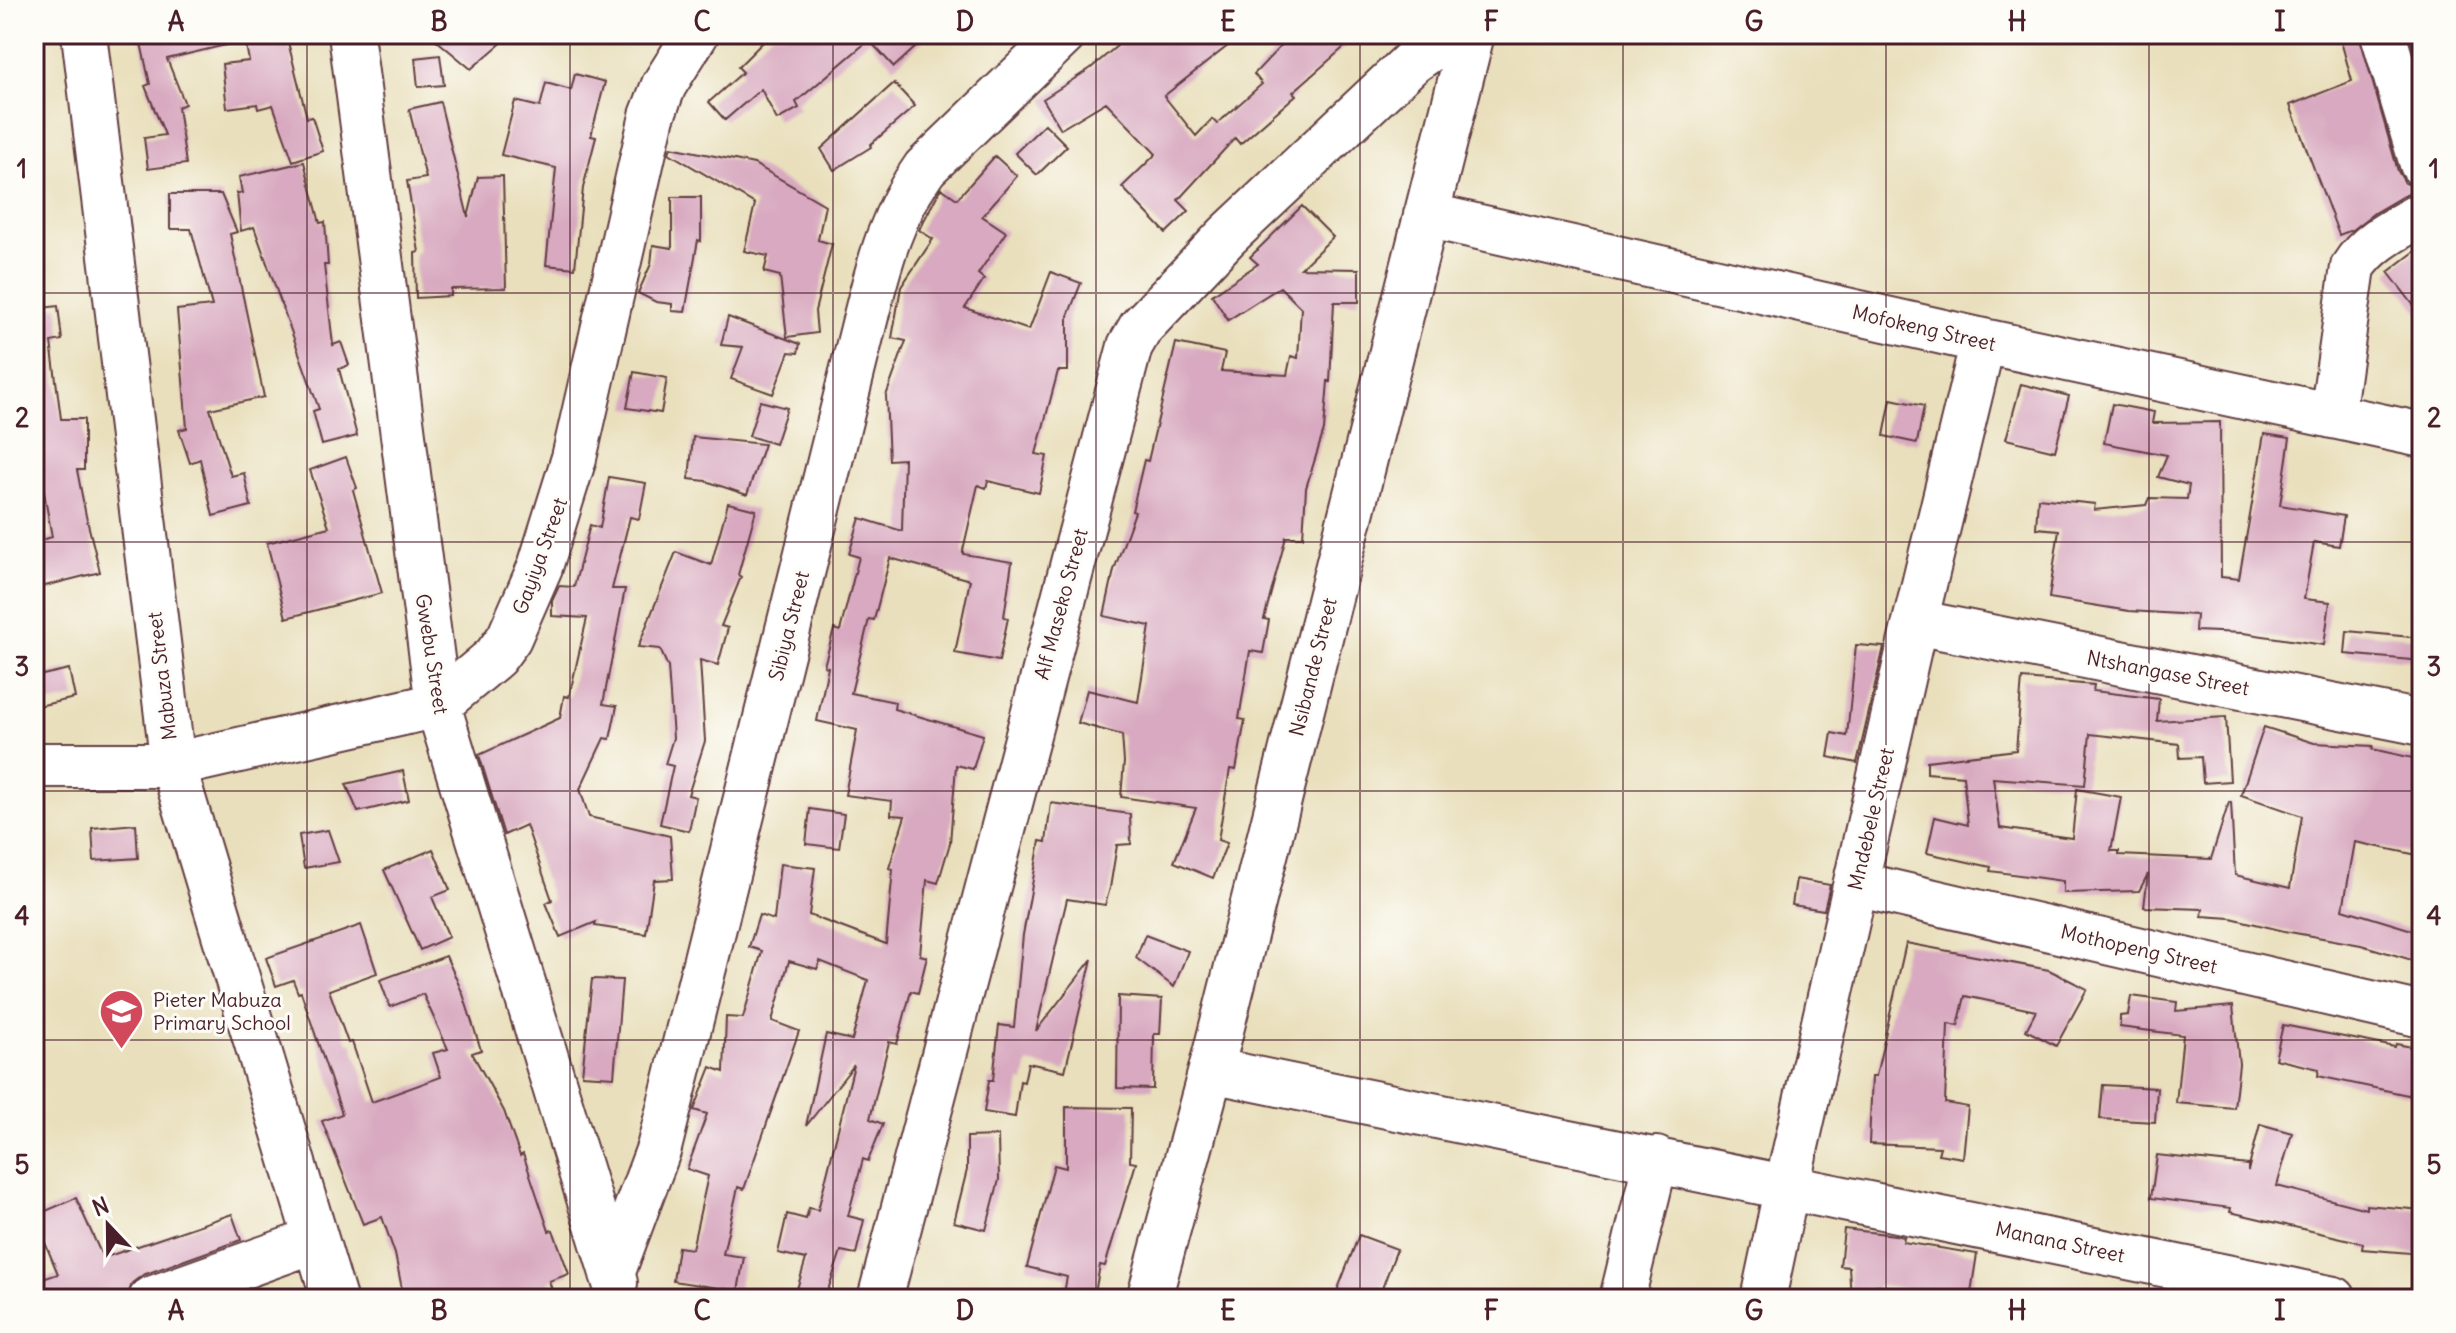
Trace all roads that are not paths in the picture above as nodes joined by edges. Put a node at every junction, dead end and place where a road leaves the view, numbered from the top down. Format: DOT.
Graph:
graph roads {
  1 [pos="84,34"];
  2 [pos="351,34"];
  3 [pos="696,34"];
  4 [pos="1064,34"];
  5 [pos="1452,34"];
  6 [pos="1472,34"];
  7 [pos="2383,34"];
  8 [pos="2422,164"];
  9 [pos="2422,214"];
  10 [pos="1426,215"];
  11 [pos="1983,341"];
  12 [pos="2332,416"];
  13 [pos="2422,435"];
  14 [pos="1915,622"];
  15 [pos="438,705"];
  16 [pos="2422,723"];
  17 [pos="34,765"];
  18 [pos="173,765"];
  19 [pos="1856,884"];
  20 [pos="2422,1015"];
  21 [pos="1211,1070"];
  22 [pos="1656,1159"];
  23 [pos="1787,1186"];
  24 [pos="316,1240"];
  25 [pos="616,1287"];
  26 [pos="151,1299"];
  27 [pos="334,1299"];
  28 [pos="880,1299"];
  29 [pos="1149,1299"];
  30 [pos="1622,1299"];
  31 [pos="1763,1299"];
  32 [pos="2334,1299"];
  1 -- 18 [label="street, Mabuza Street"];
  2 -- 15 [label="street, Gwebu Street"];
  3 -- 15 [label="street, Gayiya Street"];
  4 -- 25 [label="street, Sibiya Street"];
  5 -- 28 [label="street, Alf Maseko Street"];
  6 -- 10 [label="street, Nsibande Street"];
  7 -- 8 [label="street"];
  9 -- 12 [label="street"];
  10 -- 11 [label="street, Mofokeng Street"];
  10 -- 21 [label="street, Nsibande Street"];
  11 -- 12 [label="street, Mofokeng Street"];
  11 -- 14 [label="street, Mndebele Street"];
  12 -- 13 [label="street, Mofokeng Street"];
  14 -- 16 [label="street, Ntshangase Street"];
  14 -- 19 [label="street, Mndebele Street"];
  15 -- 18 [label="street, Gayiya Street"];
  15 -- 25 [label="street, Gwebu Street"];
  17 -- 18 [label="street, Gayiya Street"];
  18 -- 24 [label="street, Mabuza Street"];
  19 -- 20 [label="street, Mothopeng Street"];
  19 -- 23 [label="street, Mndebele Street"];
  21 -- 22 [label="street, Manana Street"];
  21 -- 29 [label="street, Nsibande Street"];
  22 -- 23 [label="street, Manana Street"];
  22 -- 30 [label="street"];
  23 -- 31 [label="street, Mndebele Street"];
  23 -- 32 [label="street, Manana Street"];
  24 -- 26 [label="street"];
  24 -- 27 [label="street, Mabuza Street"];
}
